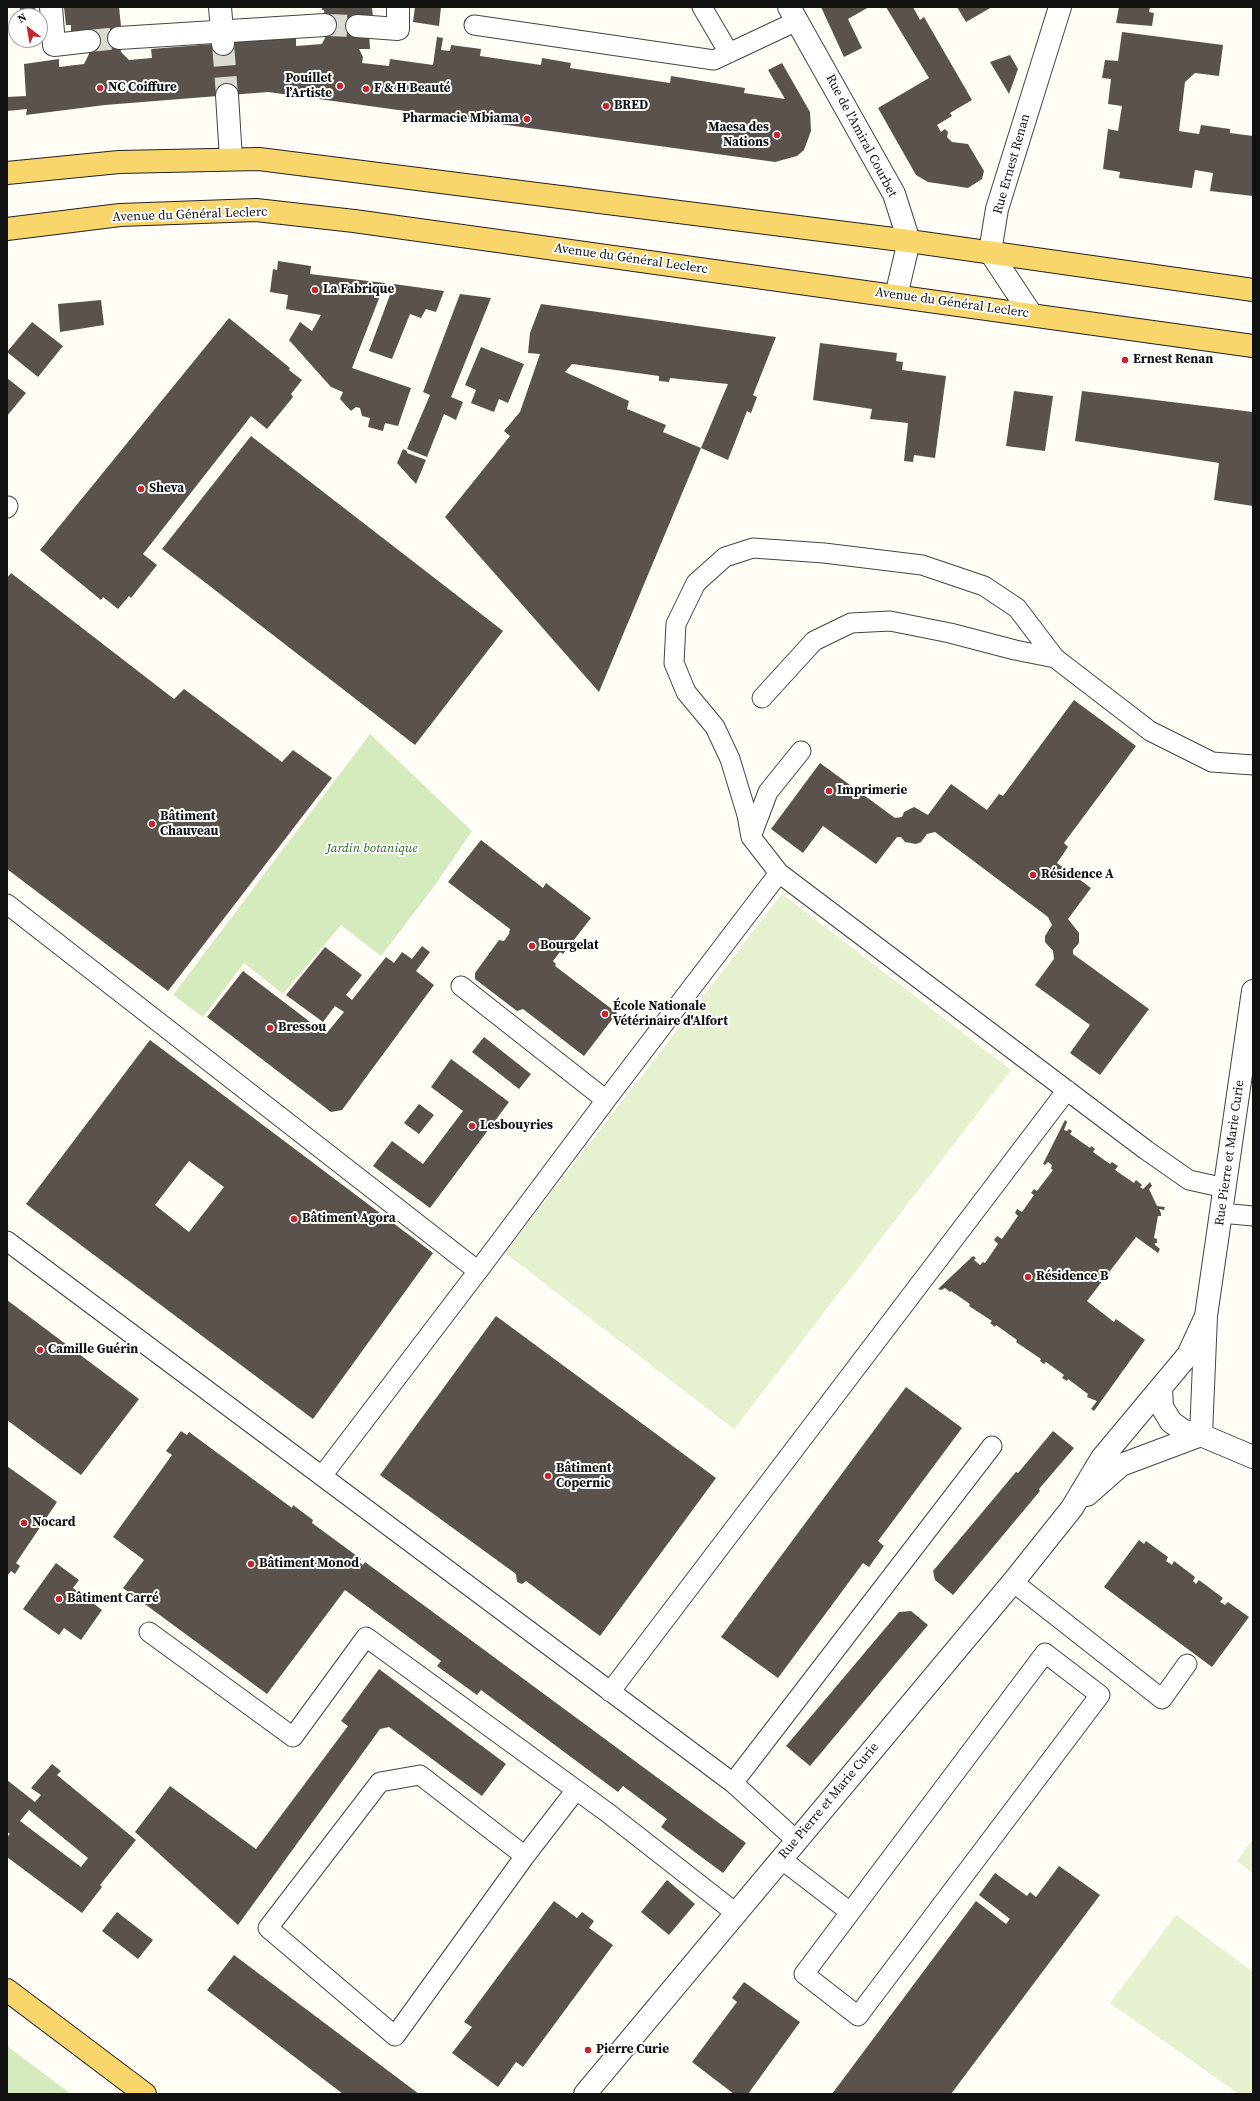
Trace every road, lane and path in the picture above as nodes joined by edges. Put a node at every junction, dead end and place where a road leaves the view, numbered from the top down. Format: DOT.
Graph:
graph roads {
  1 [pos="50,7"];
  2 [pos="220,7"];
  3 [pos="398,7"];
  4 [pos="702,7"];
  5 [pos="1060,7"];
  6 [pos="793,14"];
  7 [pos="325,25"];
  8 [pos="474,25"];
  9 [pos="356,26"];
  10 [pos="119,38"];
  11 [pos="222,38"];
  12 [pos="88,41"];
  13 [pos="730,53"];
  14 [pos="227,95"];
  15 [pos="231,159"];
  16 [pos="7,173"];
  17 [pos="7,229"];
  18 [pos="909,241"];
  19 [pos="990,252"];
  20 [pos="1253,290"];
  21 [pos="896,296"];
  22 [pos="1031,314"];
  23 [pos="1253,346"];
  24 [pos="1055,658"];
  25 [pos="762,698"];
  26 [pos="801,751"];
  27 [pos="1253,765"];
  28 [pos="751,837"];
  29 [pos="779,873"];
  30 [pos="7,904"];
  31 [pos="461,986"];
  32 [pos="1253,991"];
  33 [pos="1067,1090"];
  34 [pos="606,1100"];
  35 [pos="1225,1188"];
  36 [pos="1221,1213"];
  37 [pos="1253,1216"];
  38 [pos="7,1241"];
  39 [pos="478,1271"];
  40 [pos="1206,1316"];
  41 [pos="1161,1389"];
  42 [pos="1201,1435"];
  43 [pos="992,1446"];
  44 [pos="1253,1457"];
  45 [pos="322,1476"];
  46 [pos="1072,1508"];
  47 [pos="1013,1582"];
  48 [pos="149,1632"];
  49 [pos="1187,1664"];
  50 [pos="610,1692"];
  51 [pos="733,1783"];
  52 [pos="576,1790"];
  53 [pos="796,1840"];
  54 [pos="525,1856"];
  55 [pos="780,1859"];
  56 [pos="850,1912"];
  57 [pos="737,1914"];
  58 [pos="7,1990"];
  59 [pos="146,2094"];
  60 [pos="585,2094"];
  1 -- 12 [label="street"];
  2 -- 11 [label="street"];
  3 -- 9 [label="street"];
  4 -- 13 [label="lane"];
  5 -- 19 [label="street, Rue Ernest Renan"];
  6 -- 13 [label="lane"];
  6 -- 18 [label="street, Rue de l'Amiral Courbet"];
  7 -- 11 [label="street"];
  8 -- 13 [label="lane"];
  10 -- 11 [label="street"];
  14 -- 15 [label="street"];
  15 -- 16 [label="main road"];
  15 -- 18 [label="main road"];
  17 -- 21 [label="main road, Avenue du Général Leclerc"];
  18 -- 19 [label="main road"];
  18 -- 21 [label="street"];
  19 -- 20 [label="main road"];
  19 -- 22 [label="street"];
  21 -- 22 [label="main road, Avenue du Général Leclerc"];
  22 -- 23 [label="main road, Avenue du Général Leclerc"];
  24 -- 25 [label="lane"];
  24 -- 27 [label="lane"];
  24 -- 28 [label="lane"];
  26 -- 28 [label="lane"];
  28 -- 29 [label="lane"];
  29 -- 33 [label="lane"];
  29 -- 34 [label="lane"];
  30 -- 39 [label="lane"];
  31 -- 34 [label="lane"];
  32 -- 35 [label="street, Rue Pierre et Marie Curie"];
  33 -- 35 [label="lane"];
  33 -- 50 [label="lane"];
  34 -- 39 [label="lane"];
  35 -- 36 [label="street, Rue Pierre et Marie Curie"];
  36 -- 37 [label="lane"];
  36 -- 40 [label="street, Rue Pierre et Marie Curie"];
  38 -- 45 [label="lane"];
  39 -- 45 [label="lane"];
  40 -- 41 [label="street, Rue Pierre et Marie Curie"];
  40 -- 42 [label="street, Rue Pierre et Marie Curie"];
  41 -- 42 [label="street"];
  41 -- 46 [label="street, Rue Pierre et Marie Curie"];
  42 -- 44 [label="street"];
  42 -- 46 [label="street, Rue Pierre et Marie Curie"];
  43 -- 51 [label="lane"];
  45 -- 50 [label="lane"];
  46 -- 47 [label="street, Rue Pierre et Marie Curie"];
  47 -- 49 [label="lane"];
  47 -- 53 [label="street, Rue Pierre et Marie Curie"];
  48 -- 52 [label="lane"];
  50 -- 51 [label="lane"];
  51 -- 53 [label="lane"];
  52 -- 54 [label="lane"];
  52 -- 57 [label="lane"];
  53 -- 55 [label="street, Rue Pierre et Marie Curie"];
  54 -- 54 [label="lane"];
  55 -- 56 [label="lane"];
  55 -- 57 [label="street, Rue Pierre et Marie Curie"];
  56 -- 56 [label="lane"];
  57 -- 60 [label="street, Rue Pierre et Marie Curie"];
  58 -- 59 [label="main road"];
}
